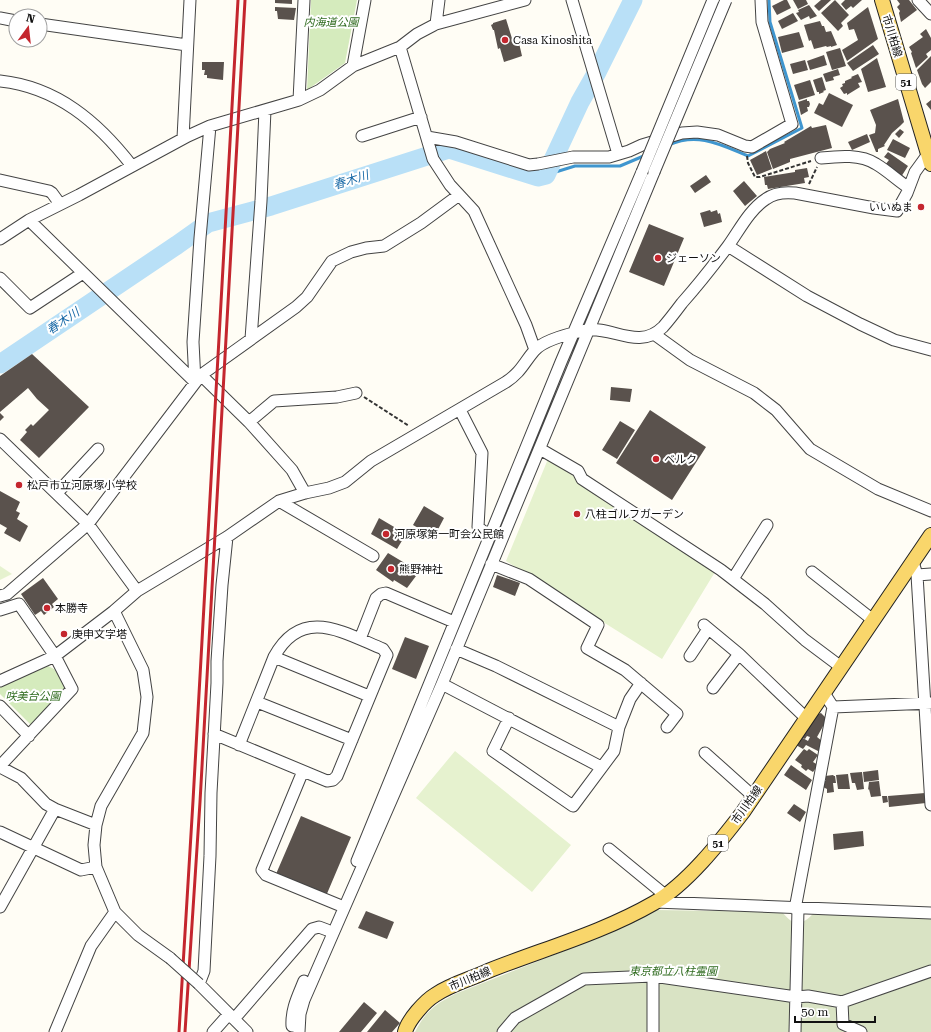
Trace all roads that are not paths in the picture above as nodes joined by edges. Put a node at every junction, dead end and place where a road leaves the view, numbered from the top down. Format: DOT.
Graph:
graph roads {
  1 [pos="190,0"];
  2 [pos="304,0"];
  3 [pos="365,0"];
  4 [pos="439,0"];
  5 [pos="572,0"];
  6 [pos="713,0"];
  7 [pos="726,0"];
  8 [pos="761,0"];
  9 [pos="882,0"];
  10 [pos="518,1"];
  11 [pos="923,1"];
  12 [pos="931,14"];
  13 [pos="436,24"];
  14 [pos="48,25"];
  15 [pos="187,45"];
  16 [pos="400,47"];
  17 [pos="353,66"];
  18 [pos="0,81"];
  19 [pos="299,100"];
  20 [pos="265,110"];
  21 [pos="421,117"];
  22 [pos="210,126"];
  23 [pos="362,136"];
  24 [pos="427,137"];
  25 [pos="183,138"];
  26 [pos="618,154"];
  27 [pos="930,156"];
  28 [pos="821,158"];
  29 [pos="132,166"];
  30 [pos="0,180"];
  31 [pos="909,188"];
  32 [pos="459,194"];
  33 [pos="60,204"];
  34 [pos="29,220"];
  35 [pos="0,240"];
  36 [pos="728,246"];
  37 [pos="83,273"];
  38 [pos="0,278"];
  39 [pos="589,330"];
  40 [pos="573,334"];
  41 [pos="654,334"];
  42 [pos="250,339"];
  43 [pos="535,350"];
  44 [pos="931,350"];
  45 [pos="198,378"];
  46 [pos="356,393"];
  47 [pos="460,410"];
  48 [pos="248,422"];
  49 [pos="0,439"];
  50 [pos="98,449"];
  51 [pos="540,449"];
  52 [pos="57,493"];
  53 [pos="305,494"];
  54 [pos="280,501"];
  55 [pos="931,511"];
  56 [pos="88,524"];
  57 [pos="767,525"];
  58 [pos="491,533"];
  59 [pos="931,535"];
  60 [pos="227,537"];
  61 [pos="373,556"];
  62 [pos="491,564"];
  63 [pos="915,568"];
  64 [pos="812,572"];
  65 [pos="931,574"];
  66 [pos="734,579"];
  67 [pos="137,591"];
  68 [pos="0,596"];
  69 [pos="0,610"];
  70 [pos="114,611"];
  71 [pos="873,620"];
  72 [pos="454,622"];
  73 [pos="360,639"];
  74 [pos="456,649"];
  75 [pos="739,654"];
  76 [pos="55,656"];
  77 [pos="690,656"];
  78 [pos="274,657"];
  79 [pos="841,666"];
  80 [pos="0,681"];
  81 [pos="642,683"];
  82 [pos="442,684"];
  83 [pos="713,688"];
  84 [pos="824,693"];
  85 [pos="369,696"];
  86 [pos="257,702"];
  87 [pos="928,703"];
  88 [pos="0,706"];
  89 [pos="832,707"];
  90 [pos="510,718"];
  91 [pos="806,718"];
  92 [pos="619,727"];
  93 [pos="667,728"];
  94 [pos="214,734"];
  95 [pos="29,736"];
  96 [pos="352,740"];
  97 [pos="239,745"];
  98 [pos="705,753"];
  99 [pos="0,766"];
  100 [pos="601,767"];
  101 [pos="303,771"];
  102 [pos="753,796"];
  103 [pos="931,805"];
  104 [pos="55,809"];
  105 [pos="96,826"];
  106 [pos="0,832"];
  107 [pos="33,848"];
  108 [pos="609,849"];
  109 [pos="96,867"];
  110 [pos="660,898"];
  111 [pos="339,904"];
  112 [pos="0,907"];
  113 [pos="796,909"];
  114 [pos="115,912"];
  115 [pos="931,913"];
  116 [pos="327,930"];
  117 [pos="931,971"];
  118 [pos="653,976"];
  119 [pos="199,984"];
  120 [pos="796,997"];
  121 [pos="842,1002"];
  122 [pos="231,1016"];
  123 [pos="795,1030"];
  124 [pos="55,1032"];
  125 [pos="213,1032"];
  126 [pos="247,1032"];
  127 [pos="294,1032"];
  128 [pos="298,1032"];
  129 [pos="405,1032"];
  130 [pos="504,1032"];
  131 [pos="653,1032"];
  132 [pos="784,1032"];
  133 [pos="861,1032"];
  1 -- 15 [label="street"];
  2 -- 19 [label="street"];
  3 -- 17 [label="street"];
  4 -- 13 [label="street"];
  5 -- 26 [label="street"];
  6 -- 40 [label="street, bridge"];
  7 -- 39 [label="street, bridge"];
  8 -- 26 [label="street"];
  9 -- 27 [label="main road, 市川柏線 / 51"];
  10 -- 13 [label="street"];
  11 -- 12 [label="street"];
  13 -- 16 [label="street"];
  14 -- 15 [label="street"];
  15 -- 25 [label="street"];
  16 -- 17 [label="street"];
  16 -- 21 [label="street"];
  17 -- 19 [label="street"];
  18 -- 29 [label="street"];
  19 -- 20 [label="street"];
  20 -- 22 [label="street"];
  20 -- 42 [label="street"];
  21 -- 23 [label="street"];
  21 -- 24 [label="street"];
  22 -- 25 [label="street"];
  22 -- 45 [label="street"];
  24 -- 26 [label="street"];
  24 -- 32 [label="street"];
  25 -- 29 [label="street"];
  27 -- 31 [label="street"];
  28 -- 31 [label="street"];
  29 -- 33 [label="street"];
  30 -- 33 [label="street"];
  31 -- 36 [label="street"];
  32 -- 42 [label="street"];
  32 -- 43 [label="street"];
  33 -- 34 [label="street"];
  34 -- 35 [label="street"];
  34 -- 37 [label="street"];
  36 -- 41 [label="street"];
  36 -- 44 [label="street"];
  37 -- 38 [label="street"];
  37 -- 45 [label="street"];
  39 -- 40 [label="street"];
  39 -- 41 [label="street"];
  39 -- 51 [label="street"];
  40 -- 43 [label="street"];
  40 -- 58 [label="street"];
  41 -- 55 [label="street"];
  42 -- 45 [label="street"];
  43 -- 47 [label="street"];
  45 -- 48 [label="street"];
  45 -- 56 [label="street"];
  46 -- 48 [label="street"];
  47 -- 53 [label="street"];
  47 -- 58 [label="street"];
  48 -- 53 [label="street"];
  49 -- 52 [label="street"];
  50 -- 52 [label="street"];
  51 -- 62 [label="street"];
  51 -- 66 [label="street"];
  52 -- 56 [label="street"];
  53 -- 54 [label="street"];
  54 -- 60 [label="street"];
  54 -- 61 [label="street"];
  56 -- 67 [label="street"];
  56 -- 68 [label="street"];
  57 -- 66 [label="street"];
  58 -- 72 [label="street"];
  59 -- 63 [label="main road, 市川柏線 / 51"];
  60 -- 67 [label="street"];
  60 -- 94 [label="street"];
  62 -- 74 [label="street"];
  62 -- 81 [label="street"];
  63 -- 65 [label="street"];
  63 -- 71 [label="main road, 市川柏線 / 51"];
  63 -- 87 [label="street"];
  64 -- 71 [label="street"];
  66 -- 79 [label="street"];
  67 -- 70 [label="street"];
  69 -- 76 [label="street"];
  70 -- 76 [label="street"];
  70 -- 105 [label="street"];
  71 -- 79 [label="main road, 市川柏線 / 51"];
  72 -- 73 [label="street"];
  72 -- 111 [label="street"];
  73 -- 78 [label="street"];
  73 -- 85 [label="street"];
  74 -- 82 [label="street"];
  74 -- 92 [label="street"];
  75 -- 77 [label="street"];
  75 -- 83 [label="street"];
  75 -- 91 [label="street"];
  76 -- 80 [label="street"];
  76 -- 95 [label="street"];
  78 -- 85 [label="street"];
  78 -- 86 [label="street"];
  79 -- 84 [label="main road, 市川柏線 / 51"];
  81 -- 92 [label="street"];
  81 -- 93 [label="street"];
  82 -- 90 [label="street"];
  82 -- 128 [label="street"];
  84 -- 89 [label="street"];
  84 -- 91 [label="main road, 市川柏線 / 51"];
  85 -- 96 [label="street"];
  86 -- 96 [label="street"];
  86 -- 97 [label="street"];
  87 -- 89 [label="street"];
  87 -- 103 [label="street"];
  88 -- 95 [label="street"];
  89 -- 113 [label="street"];
  90 -- 100 [label="street"];
  90 -- 100 [label="street"];
  91 -- 102 [label="main road, 市川柏線 / 51"];
  92 -- 100 [label="street"];
  94 -- 97 [label="street"];
  94 -- 119 [label="street"];
  95 -- 99 [label="street"];
  96 -- 101 [label="street"];
  97 -- 101 [label="street"];
  98 -- 102 [label="street"];
  99 -- 104 [label="street"];
  101 -- 111 [label="street"];
  102 -- 110 [label="main road, 市川柏線 / 51"];
  104 -- 105 [label="street"];
  104 -- 107 [label="street"];
  105 -- 109 [label="street"];
  106 -- 107 [label="street"];
  107 -- 109 [label="street"];
  107 -- 112 [label="street"];
  108 -- 110 [label="street"];
  109 -- 114 [label="street"];
  110 -- 113 [label="street"];
  110 -- 129 [label="main road, 市川柏線 / 51"];
  111 -- 116 [label="street"];
  113 -- 115 [label="street"];
  113 -- 120 [label="street"];
  114 -- 119 [label="street, bridge"];
  114 -- 124 [label="street"];
  116 -- 122 [label="street"];
  116 -- 127 [label="street"];
  117 -- 121 [label="street"];
  118 -- 120 [label="street"];
  118 -- 130 [label="street"];
  118 -- 131 [label="street"];
  119 -- 122 [label="street"];
  120 -- 121 [label="street"];
  120 -- 123 [label="street"];
  121 -- 133 [label="street"];
  122 -- 125 [label="street"];
  122 -- 126 [label="street"];
  123 -- 132 [label="street"];
}
